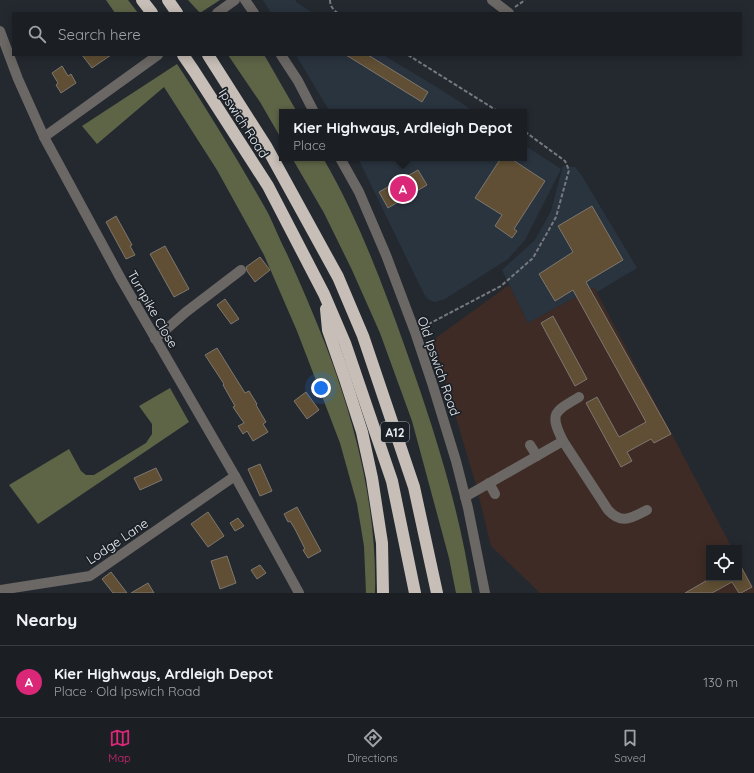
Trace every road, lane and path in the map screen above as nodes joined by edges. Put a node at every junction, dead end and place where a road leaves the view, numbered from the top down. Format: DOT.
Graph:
graph roads {
  1 [pos="142,0"];
  2 [pos="235,0"];
  3 [pos="246,0"];
  4 [pos="330,0"];
  5 [pos="492,0"];
  6 [pos="151,12"];
  7 [pos="218,12"];
  8 [pos="253,12"];
  9 [pos="337,12"];
  10 [pos="508,12"];
  11 [pos="0,31"];
  12 [pos="157,56"];
  13 [pos="183,56"];
  14 [pos="282,56"];
  15 [pos="410,56"];
  16 [pos="209,57"];
  17 [pos="312,109"];
  18 [pos="494,109"];
  19 [pos="527,133"];
  20 [pos="44,137"];
  21 [pos="342,161"];
  22 [pos="241,270"];
  23 [pos="324,294"];
  24 [pos="415,332"];
  25 [pos="155,339"];
  26 [pos="579,397"];
  27 [pos="563,441"];
  28 [pos="530,445"];
  29 [pos="537,456"];
  30 [pos="235,476"];
  31 [pos="489,483"];
  32 [pos="495,494"];
  33 [pos="465,497"];
  34 [pos="646,510"];
  35 [pos="0,590"];
  36 [pos="299,593"];
  37 [pos="383,593"];
  38 [pos="415,593"];
  39 [pos="437,593"];
  40 [pos="485,593"];
  1 -- 6 [label="highway"];
  2 -- 7 [label="street"];
  3 -- 8 [label="street"];
  4 -- 9 [label="path"];
  5 -- 10 [label="street"];
  11 -- 20 [label="street, Turnpike Close"];
  12 -- 20 [label="street"];
  13 -- 23 [label="highway, Ipswich Road / A12"];
  14 -- 17 [label="street"];
  15 -- 18 [label="path"];
  16 -- 39 [label="highway, Ipswich Road / A12"];
  19 -- 24 [label="path"];
  20 -- 25 [label="street, Turnpike Close"];
  21 -- 24 [label="street, Old Ipswich Road"];
  22 -- 25 [label="street"];
  23 -- 37 [label="highway, A12"];
  23 -- 38 [label="highway, A12"];
  24 -- 33 [label="street, Old Ipswich Road"];
  25 -- 30 [label="street, Turnpike Close"];
  26 -- 27 [label="street"];
  27 -- 29 [label="street"];
  27 -- 34 [label="street"];
  28 -- 29 [label="street"];
  29 -- 31 [label="street"];
  30 -- 35 [label="street, Lodge Lane"];
  30 -- 36 [label="street, Turnpike Close"];
  31 -- 32 [label="street"];
  31 -- 33 [label="street"];
  33 -- 40 [label="street, Old Ipswich Road"];
}
